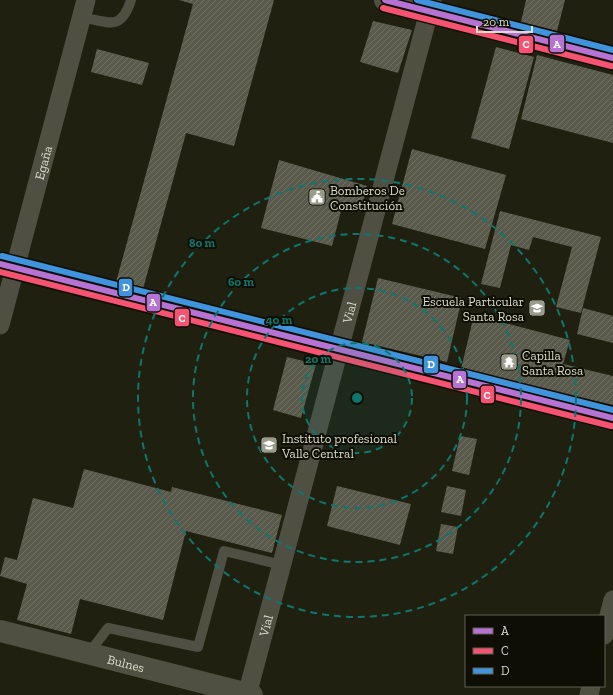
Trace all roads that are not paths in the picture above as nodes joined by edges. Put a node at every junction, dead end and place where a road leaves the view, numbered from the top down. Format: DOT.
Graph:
graph roads {
  1 [pos="132,0"];
  2 [pos="385,0"];
  3 [pos="430,5"];
  4 [pos="84,8"];
  5 [pos="613,58"];
  6 [pos="8,265"];
  7 [pos="0,325"];
  8 [pos="339,349"];
  9 [pos="613,418"];
  10 [pos="282,565"];
  11 [pos="613,600"];
  12 [pos="0,630"];
  13 [pos="605,631"];
  14 [pos="89,653"];
  15 [pos="249,695"];
  1 -- 4 [label="lane"];
  2 -- 3 [label="main road"];
  3 -- 5 [label="main road"];
  3 -- 8 [label="street, Vial"];
  4 -- 6 [label="street, Egaña"];
  6 -- 7 [label="street, Egaña"];
  6 -- 8 [label="main road"];
  8 -- 9 [label="main road"];
  8 -- 10 [label="street, Vial"];
  10 -- 14 [label="lane"];
  10 -- 15 [label="street, Vial"];
  11 -- 13 [label="street"];
  12 -- 14 [label="main road, Bulnes"];
  14 -- 15 [label="main road, Bulnes"];
}
